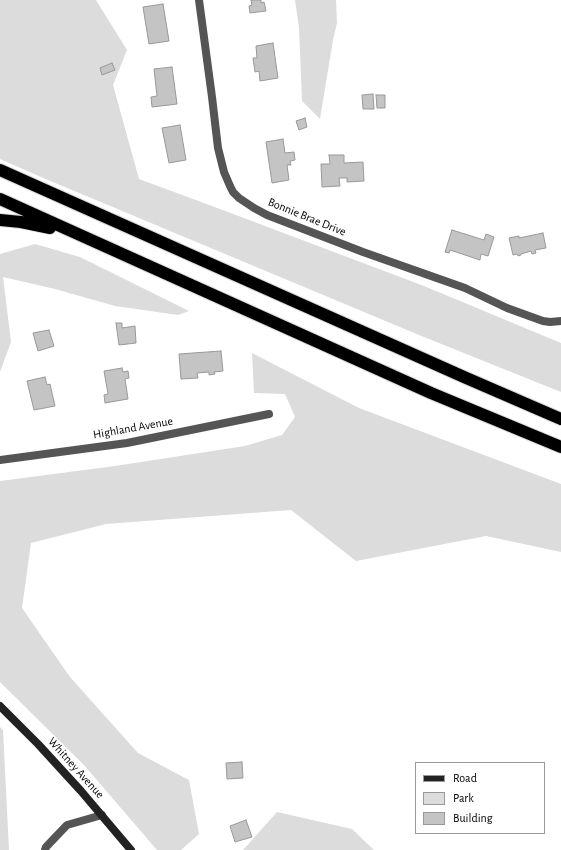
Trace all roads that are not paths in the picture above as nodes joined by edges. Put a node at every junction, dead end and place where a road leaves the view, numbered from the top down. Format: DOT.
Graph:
graph roads {
  1 [pos="199,0"];
  2 [pos="0,170"];
  3 [pos="0,199"];
  4 [pos="0,220"];
  5 [pos="73,233"];
  6 [pos="561,321"];
  7 [pos="269,414"];
  8 [pos="561,419"];
  9 [pos="561,447"];
  10 [pos="0,460"];
  11 [pos="0,706"];
  12 [pos="102,816"];
  13 [pos="45,850"];
  14 [pos="131,850"];
  1 -- 6 [label="street, Bonnie Brae Drive"];
  2 -- 8 [label="highway"];
  3 -- 5 [label="highway"];
  4 -- 5 [label="highway"];
  5 -- 9 [label="highway"];
  7 -- 10 [label="street, Highland Avenue"];
  11 -- 12 [label="main road, Whitney Avenue"];
  12 -- 13 [label="street"];
  12 -- 14 [label="main road, Whitney Avenue"];
}
